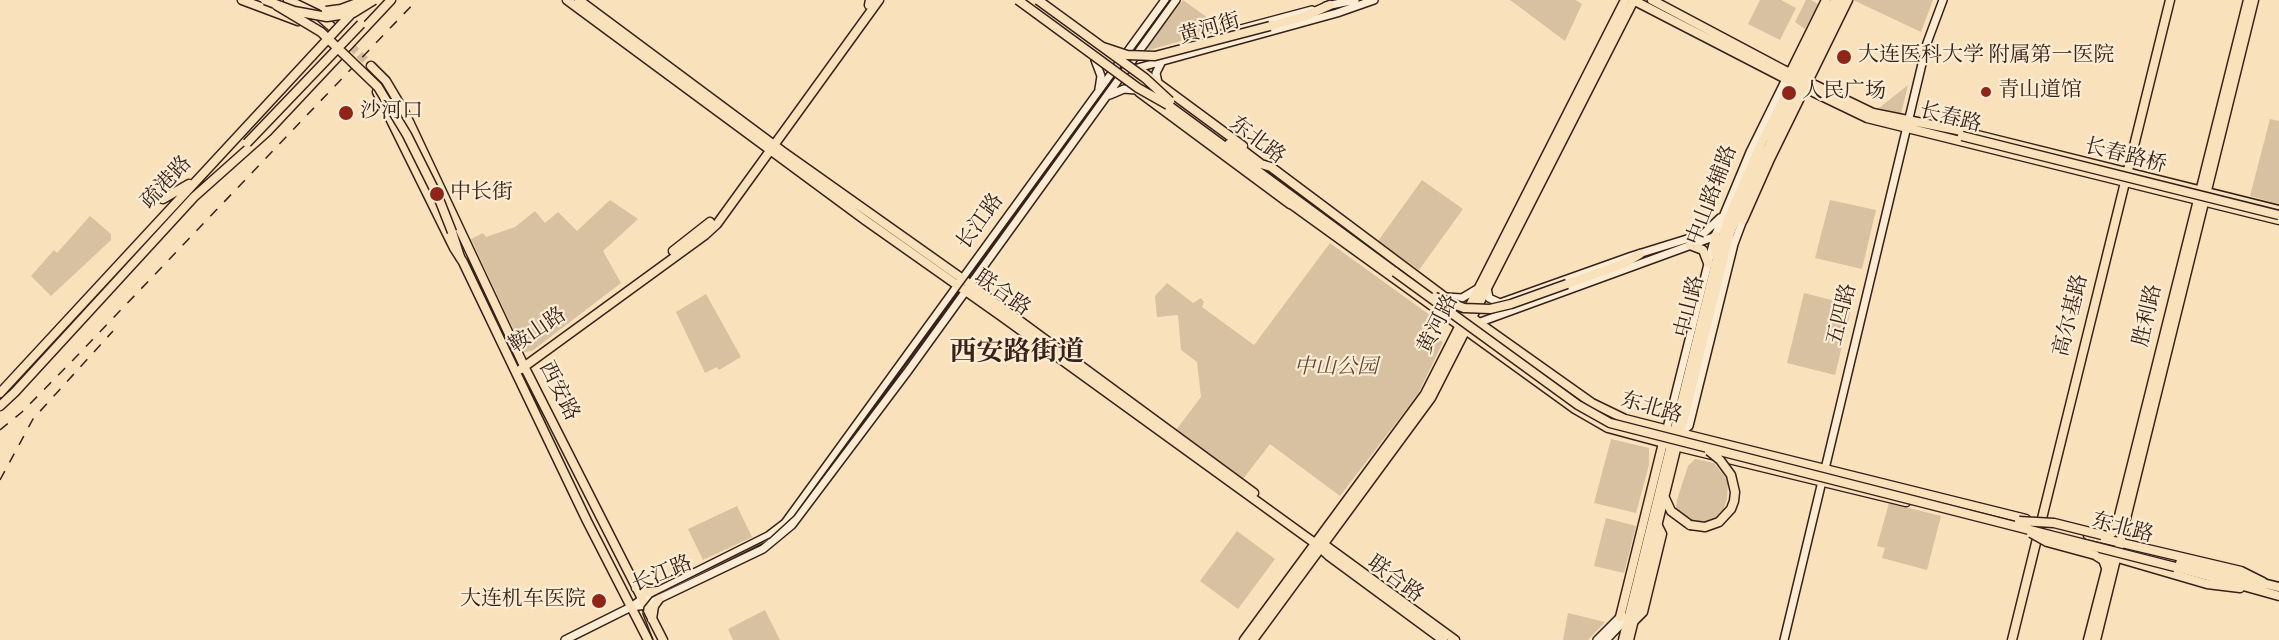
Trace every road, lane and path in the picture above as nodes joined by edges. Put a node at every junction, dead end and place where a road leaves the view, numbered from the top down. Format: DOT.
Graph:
graph roads {
  1 [pos="242,0"];
  2 [pos="265,0"];
  3 [pos="288,0"];
  4 [pos="365,0"];
  5 [pos="374,0"];
  6 [pos="383,0"];
  7 [pos="391,0"];
  8 [pos="567,0"];
  9 [pos="579,0"];
  10 [pos="879,0"];
  11 [pos="1012,0"];
  12 [pos="1018,0"];
  13 [pos="1025,0"];
  14 [pos="1032,0"];
  15 [pos="1038,0"];
  16 [pos="1044,0"];
  17 [pos="1165,0"];
  18 [pos="1176,0"];
  19 [pos="1354,0"];
  20 [pos="1374,0"];
  21 [pos="1626,0"];
  22 [pos="1634,0"];
  23 [pos="1652,0"];
  24 [pos="1826,0"];
  25 [pos="1835,0"];
  26 [pos="1842,0"];
  27 [pos="1848,0"];
  28 [pos="1942,0"];
  29 [pos="2170,0"];
  30 [pos="2247,0"];
  31 [pos="2254,0"];
  32 [pos="278,2"];
  33 [pos="871,2"];
  34 [pos="1330,5"];
  35 [pos="1030,13"];
  36 [pos="334,29"];
  37 [pos="1059,34"];
  38 [pos="1072,35"];
  39 [pos="324,38"];
  40 [pos="1103,47"];
  41 [pos="1160,51"];
  42 [pos="1095,60"];
  43 [pos="1163,62"];
  44 [pos="1125,65"];
  45 [pos="371,66"];
  46 [pos="363,74"];
  47 [pos="1158,83"];
  48 [pos="1796,83"];
  49 [pos="1137,90"];
  50 [pos="1098,92"];
  51 [pos="1147,98"];
  52 [pos="1104,100"];
  53 [pos="1169,103"];
  54 [pos="1908,124"];
  55 [pos="1940,131"];
  56 [pos="1229,144"];
  57 [pos="770,146"];
  58 [pos="1271,167"];
  59 [pos="2126,177"];
  60 [pos="197,179"];
  61 [pos="1284,191"];
  62 [pos="2202,196"];
  63 [pos="194,197"];
  64 [pos="163,199"];
  65 [pos="1291,204"];
  66 [pos="2279,210"];
  67 [pos="1723,214"];
  68 [pos="2279,215"];
  69 [pos="1743,220"];
  70 [pos="2279,220"];
  71 [pos="1723,233"];
  72 [pos="1690,245"];
  73 [pos="1640,254"];
  74 [pos="460,257"];
  75 [pos="1712,262"];
  76 [pos="1396,271"];
  77 [pos="1413,272"];
  78 [pos="959,282"];
  79 [pos="1427,282"];
  80 [pos="1403,286"];
  81 [pos="968,288"];
  82 [pos="1483,288"];
  83 [pos="1416,296"];
  84 [pos="1435,297"];
  85 [pos="1446,297"];
  86 [pos="1500,303"];
  87 [pos="1504,313"];
  88 [pos="1472,318"];
  89 [pos="1491,318"];
  90 [pos="1464,328"];
  91 [pos="1487,329"];
  92 [pos="1480,340"];
  93 [pos="524,366"];
  94 [pos="515,371"];
  95 [pos="0,393"];
  96 [pos="0,406"];
  97 [pos="1673,431"];
  98 [pos="1670,445"];
  99 [pos="1703,448"];
  100 [pos="1825,470"];
  101 [pos="1822,483"];
  102 [pos="1665,494"];
  103 [pos="2119,519"];
  104 [pos="2018,523"];
  105 [pos="2040,523"];
  106 [pos="1657,525"];
  107 [pos="2037,536"];
  108 [pos="2116,543"];
  109 [pos="1320,544"];
  110 [pos="2113,556"];
  111 [pos="2175,564"];
  112 [pos="2107,570"];
  113 [pos="2265,583"];
  114 [pos="2279,587"];
  115 [pos="636,588"];
  116 [pos="2251,589"];
  117 [pos="659,595"];
  118 [pos="2279,596"];
  119 [pos="644,602"];
  120 [pos="631,607"];
  121 [pos="1627,618"];
  122 [pos="652,620"];
  123 [pos="565,640"];
  124 [pos="648,640"];
  125 [pos="663,640"];
  126 [pos="1244,640"];
  127 [pos="1253,640"];
  128 [pos="1443,640"];
  129 [pos="1455,640"];
  130 [pos="1597,640"];
  131 [pos="1606,640"];
  132 [pos="1623,640"];
  133 [pos="1629,640"];
  134 [pos="1784,640"];
  135 [pos="2012,640"];
  136 [pos="2088,640"];
  137 [pos="2096,640"];
  1 -- 39 [label="main road"];
  2 -- 32 [label="main road, bridge"];
  3 -- 36 [label="main road"];
  4 -- 32 [label="main road, bridge"];
  4 -- 60 [label="main road, 疏港路, bridge"];
  5 -- 32 [label="main road, bridge"];
  6 -- 63 [label="main road, bridge"];
  7 -- 63 [label="main road"];
  8 -- 57 [label="main road, 联合路"];
  9 -- 57 [label="main road, 联合路"];
  10 -- 57 [label="main road, 鞍山路"];
  11 -- 35 [label="main road"];
  12 -- 53 [label="main road, 东北路, bridge"];
  13 -- 35 [label="main road"];
  13 -- 38 [label="main road, 东北路"];
  14 -- 44 [label="main road, 东北路"];
  15 -- 40 [label="main road, 东北路, bridge"];
  16 -- 44 [label="main road"];
  17 -- 44 [label="main road, 长江路"];
  18 -- 44 [label="main road, 长江路"];
  19 -- 34 [label="main road, 黄河街"];
  20 -- 43 [label="main road, 黄河街"];
  21 -- 82 [label="main road, 黄河路"];
  22 -- 48 [label="main road, 长春路"];
  22 -- 82 [label="main road, 黄河路"];
  23 -- 48 [label="main road, 长春路"];
  24 -- 48 [label="main road"];
  25 -- 48 [label="main road, 中山路"];
  26 -- 48 [label="main road, 中山路"];
  27 -- 48 [label="main road"];
  28 -- 54 [label="main road, 五四路"];
  29 -- 59 [label="main road, 高尔基路"];
  30 -- 62 [label="main road, 胜利路"];
  31 -- 62 [label="main road, 胜利路"];
  32 -- 74 [label="main road, bridge"];
  33 -- 57 [label="main road, 鞍山路"];
  34 -- 40 [label="main road, bridge"];
  34 -- 41 [label="main road, 黄河街"];
  35 -- 37 [label="main road"];
  37 -- 38 [label="main road"];
  37 -- 42 [label="main road"];
  38 -- 44 [label="main road, 东北路"];
  40 -- 53 [label="main road, 东北路, bridge"];
  41 -- 43 [label="main road"];
  41 -- 44 [label="main road, 黄河街"];
  42 -- 44 [label="main road"];
  42 -- 50 [label="main road"];
  43 -- 44 [label="main road, 黄河街"];
  43 -- 47 [label="main road"];
  44 -- 47 [label="main road, 东北路"];
  44 -- 49 [label="main road, 东北路"];
  44 -- 50 [label="main road, 长江路"];
  44 -- 52 [label="main road, 长江路"];
  45 -- 93 [label="main road, 西安路"];
  46 -- 74 [label="main road, 西安路"];
  47 -- 51 [label="main road"];
  47 -- 58 [label="main road, 东北路"];
  48 -- 54 [label="main road, 长春路"];
  48 -- 67 [label="main road, 中山路辅路"];
  48 -- 69 [label="main road"];
  48 -- 71 [label="main road, 中山路"];
  49 -- 51 [label="main road, 东北路"];
  49 -- 52 [label="main road"];
  50 -- 78 [label="main road, 长江路"];
  51 -- 65 [label="main road, 东北路"];
  52 -- 81 [label="main road, 长江路"];
  53 -- 56 [label="main road, 东北路"];
  53 -- 61 [label="main road, 东北路"];
  54 -- 55 [label="main road, 长春路"];
  54 -- 100 [label="main road, 五四路"];
  55 -- 59 [label="main road, 长春路"];
  55 -- 68 [label="main road, 长春路桥, bridge"];
  56 -- 58 [label="main road"];
  56 -- 76 [label="main road, 东北路"];
  57 -- 78 [label="main road, 联合路"];
  57 -- 93 [label="main road, 鞍山路"];
  58 -- 77 [label="main road, 东北路"];
  59 -- 62 [label="main road, 长春路"];
  59 -- 105 [label="main road, 高尔基路"];
  60 -- 64 [label="main road"];
  60 -- 95 [label="main road, 疏港路"];
  61 -- 65 [label="main road"];
  61 -- 76 [label="main road, 东北路"];
  62 -- 66 [label="main road, 长春路"];
  62 -- 70 [label="main road, 长春路"];
  62 -- 103 [label="main road, 胜利路"];
  62 -- 108 [label="main road, 胜利路"];
  63 -- 96 [label="main road"];
  65 -- 80 [label="main road, 东北路"];
  67 -- 71 [label="main road, 中山路辅路"];
  67 -- 73 [label="main road"];
  69 -- 71 [label="main road"];
  69 -- 97 [label="main road, 中山路辅路"];
  71 -- 72 [label="main road"];
  71 -- 75 [label="main road, 中山路"];
  71 -- 97 [label="main road, 中山路"];
  72 -- 75 [label="main road"];
  72 -- 87 [label="main road"];
  73 -- 84 [label="main road, bridge"];
  73 -- 86 [label="main road"];
  74 -- 94 [label="main road, 西安路"];
  75 -- 97 [label="main road, 中山路"];
  76 -- 84 [label="main road, 东北路, bridge"];
  76 -- 99 [label="main road, 东北路, bridge"];
  77 -- 79 [label="main road, 东北路"];
  77 -- 80 [label="main road"];
  78 -- 81 [label="main road, 联合路"];
  78 -- 117 [label="main road, 长江路"];
  79 -- 83 [label="main road"];
  79 -- 85 [label="main road, 东北路"];
  80 -- 83 [label="main road, 东北路"];
  81 -- 109 [label="main road, 联合路"];
  81 -- 117 [label="main road, 长江路"];
  82 -- 85 [label="main road"];
  82 -- 86 [label="main road"];
  82 -- 88 [label="main road, 黄河路"];
  83 -- 90 [label="main road, 东北路"];
  84 -- 104 [label="main road, 东北路, bridge"];
  85 -- 88 [label="main road, 东北路"];
  86 -- 87 [label="main road"];
  87 -- 89 [label="main road"];
  88 -- 89 [label="main road"];
  88 -- 90 [label="main road, 黄河路"];
  88 -- 91 [label="main road, 东北路"];
  89 -- 91 [label="main road"];
  90 -- 92 [label="main road, 东北路"];
  90 -- 109 [label="main road, 黄河路"];
  91 -- 92 [label="main road"];
  91 -- 97 [label="main road, 东北路"];
  92 -- 98 [label="main road, 东北路"];
  93 -- 94 [label="main road, 鞍山路"];
  93 -- 115 [label="main road, 西安路"];
  94 -- 120 [label="main road, 西安路"];
  97 -- 98 [label="main road, 中山路"];
  97 -- 98 [label="main road, 中山路辅路"];
  97 -- 100 [label="main road, 东北路"];
  98 -- 101 [label="main road, 东北路"];
  98 -- 102 [label="main road, 中山路"];
  98 -- 121 [label="main road, 中山路辅路"];
  98 -- 121 [label="main road, 中山路"];
  99 -- 102 [label="main road, bridge"];
  99 -- 104 [label="main road, 东北路, bridge"];
  100 -- 101 [label="main road, 五四路"];
  100 -- 105 [label="main road, 东北路"];
  101 -- 107 [label="main road, 东北路"];
  101 -- 134 [label="main road, 五四路"];
  102 -- 106 [label="main road, 中山路"];
  103 -- 104 [label="main road, bridge"];
  103 -- 108 [label="main road, 胜利路"];
  104 -- 111 [label="main road, 东北路, bridge"];
  104 -- 112 [label="main road, bridge"];
  105 -- 107 [label="main road, 高尔基路"];
  105 -- 108 [label="main road, 东北路"];
  106 -- 121 [label="main road, 中山路"];
  106 -- 121 [label="main road"];
  107 -- 110 [label="main road, 东北路"];
  107 -- 135 [label="main road, 高尔基路"];
  108 -- 110 [label="main road, 胜利路"];
  108 -- 113 [label="main road, 东北路"];
  109 -- 126 [label="main road, 黄河路"];
  109 -- 127 [label="main road, 黄河路"];
  109 -- 128 [label="main road, 联合路"];
  109 -- 129 [label="main road, 联合路"];
  110 -- 112 [label="main road, 胜利路"];
  110 -- 116 [label="main road, 东北路"];
  110 -- 137 [label="main road, 胜利路"];
  111 -- 113 [label="main road, 东北路"];
  111 -- 116 [label="main road, 东北路"];
  112 -- 136 [label="main road, 胜利路"];
  113 -- 114 [label="main road, 东北路"];
  115 -- 117 [label="main road"];
  115 -- 119 [label="main road, 西安路"];
  116 -- 118 [label="main road, 东北路"];
  117 -- 119 [label="main road, 长江路"];
  117 -- 122 [label="main road"];
  119 -- 120 [label="main road, 长江路"];
  119 -- 122 [label="main road, 西安路"];
  120 -- 123 [label="main road, 长江路"];
  120 -- 124 [label="main road, 西安路"];
  121 -- 130 [label="main road"];
  121 -- 131 [label="main road"];
  121 -- 132 [label="main road, 中山路"];
  121 -- 133 [label="main road, 中山路"];
  122 -- 125 [label="main road, 西安路"];
}
